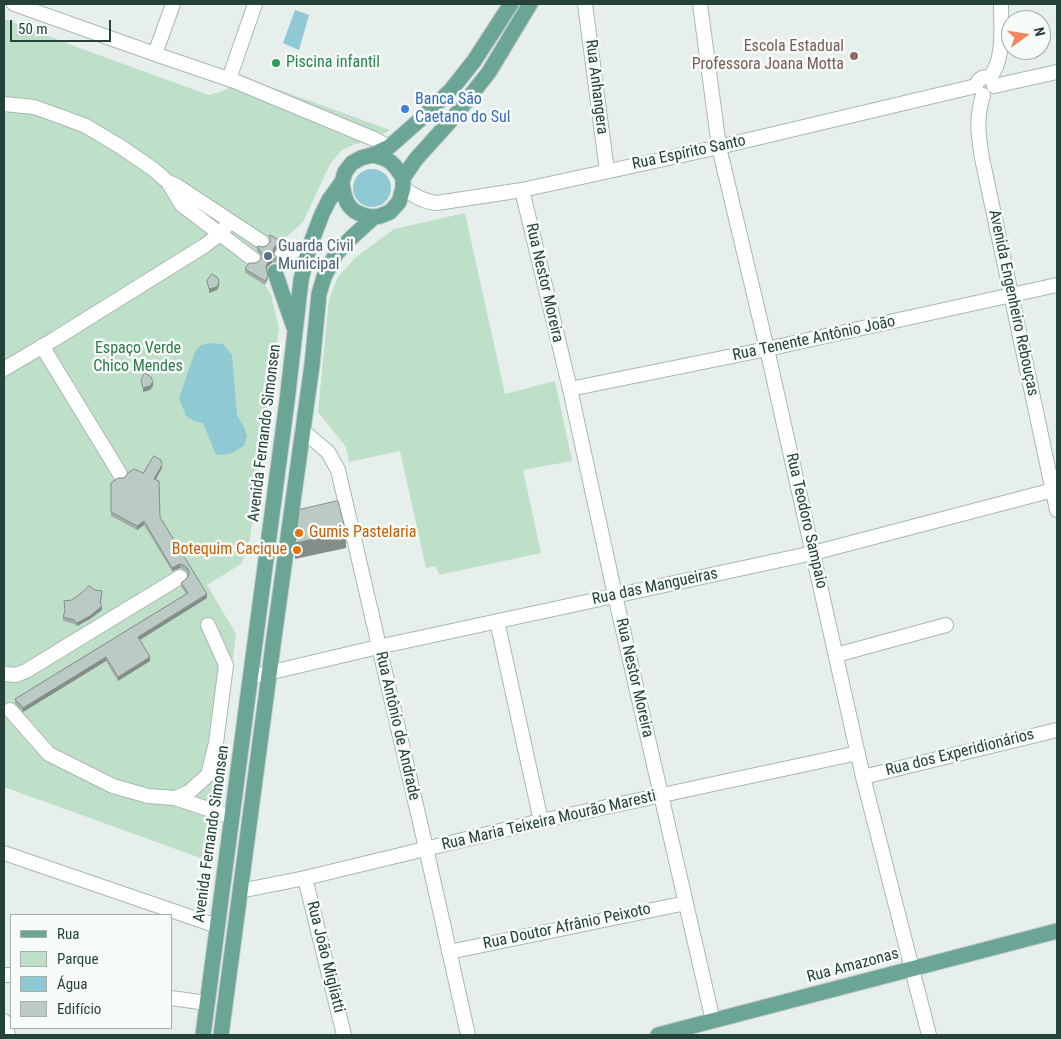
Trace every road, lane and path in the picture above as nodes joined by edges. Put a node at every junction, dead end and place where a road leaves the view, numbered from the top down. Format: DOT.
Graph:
graph roads {
  1 [pos="14,4"];
  2 [pos="173,4"];
  3 [pos="255,4"];
  4 [pos="511,4"];
  5 [pos="530,4"];
  6 [pos="585,4"];
  7 [pos="700,4"];
  8 [pos="1001,4"];
  9 [pos="155,54"];
  10 [pos="1057,72"];
  11 [pos="229,79"];
  12 [pos="986,86"];
  13 [pos="4,104"];
  14 [pos="389,147"];
  15 [pos="719,147"];
  16 [pos="372,155"];
  17 [pos="607,171"];
  18 [pos="168,182"];
  19 [pos="342,182"];
  20 [pos="403,183"];
  21 [pos="522,190"];
  22 [pos="374,217"];
  23 [pos="230,221"];
  24 [pos="220,234"];
  25 [pos="262,242"];
  26 [pos="232,243"];
  27 [pos="204,246"];
  28 [pos="309,248"];
  29 [pos="282,255"];
  30 [pos="253,259"];
  31 [pos="274,271"];
  32 [pos="1057,286"];
  33 [pos="1011,296"];
  34 [pos="295,329"];
  35 [pos="42,346"];
  36 [pos="767,349"];
  37 [pos="4,369"];
  38 [pos="570,389"];
  39 [pos="302,430"];
  40 [pos="120,474"];
  41 [pos="1055,489"];
  42 [pos="1057,510"];
  43 [pos="813,553"];
  44 [pos="180,577"];
  45 [pos="615,595"];
  46 [pos="497,621"];
  47 [pos="208,625"];
  48 [pos="946,625"];
  49 [pos="378,647"];
  50 [pos="836,655"];
  51 [pos="270,672"];
  52 [pos="4,674"];
  53 [pos="251,677"];
  54 [pos="10,710"];
  55 [pos="1057,730"];
  56 [pos="858,753"];
  57 [pos="863,777"];
  58 [pos="661,796"];
  59 [pos="175,798"];
  60 [pos="232,817"];
  61 [pos="541,821"];
  62 [pos="426,848"];
  63 [pos="4,854"];
  64 [pos="305,878"];
  65 [pos="240,891"];
  66 [pos="686,902"];
  67 [pos="217,926"];
  68 [pos="1057,931"];
  69 [pos="448,952"];
  70 [pos="912,969"];
  71 [pos="172,998"];
  72 [pos="208,1003"];
  73 [pos="4,1021"];
  74 [pos="713,1021"];
  75 [pos="688,1031"];
  76 [pos="8,1035"];
  77 [pos="203,1035"];
  78 [pos="221,1035"];
  79 [pos="344,1035"];
  80 [pos="468,1035"];
  81 [pos="658,1035"];
  82 [pos="929,1035"];
  1 -- 9 [label="street"];
  2 -- 9 [label="street"];
  3 -- 11 [label="street"];
  4 -- 14 [label="main road, Avenida Fernando Simonsen"];
  5 -- 20 [label="main road"];
  6 -- 17 [label="street, Rua Anhangera"];
  7 -- 15 [label="street, Rua Teodoro Sampaio"];
  8 -- 12 [label="street, Avenida Engenheiro Rebouças"];
  9 -- 11 [label="street"];
  10 -- 12 [label="street, Rua Espírito Santo"];
  11 -- 14 [label="street"];
  12 -- 15 [label="street, Rua Espírito Santo"];
  12 -- 33 [label="street, Avenida Engenheiro Rebouças"];
  13 -- 18 [label="street"];
  14 -- 16 [label="main road, Avenida Fernando Simonsen"];
  15 -- 17 [label="street, Rua Espírito Santo"];
  15 -- 36 [label="street, Rua Teodoro Sampaio"];
  16 -- 19 [label="main road, Avenida Fernando Simonsen"];
  16 -- 20 [label="main road"];
  17 -- 21 [label="street, Rua Espírito Santo"];
  18 -- 23 [label="street"];
  18 -- 24 [label="street"];
  19 -- 22 [label="main road"];
  19 -- 28 [label="main road, Avenida Fernando Simonsen"];
  20 -- 21 [label="street, Rua Espírito Santo"];
  20 -- 22 [label="main road"];
  21 -- 38 [label="street, Rua Nestor Moreira"];
  22 -- 39 [label="main road"];
  23 -- 24 [label="street"];
  23 -- 25 [label="street"];
  24 -- 26 [label="street"];
  24 -- 27 [label="street"];
  26 -- 27 [label="street"];
  26 -- 30 [label="street"];
  27 -- 35 [label="street"];
  28 -- 29 [label="street"];
  28 -- 34 [label="main road, Avenida Fernando Simonsen"];
  31 -- 34 [label="main road"];
  32 -- 33 [label="street, Rua Tenente Antônio João"];
  33 -- 36 [label="street, Rua Tenente Antônio João"];
  33 -- 41 [label="street, Avenida Engenheiro Rebouças"];
  34 -- 53 [label="main road, Avenida Fernando Simonsen"];
  35 -- 37 [label="street"];
  35 -- 40 [label="street"];
  36 -- 38 [label="street, Rua Tenente Antônio João"];
  36 -- 43 [label="street, Rua Teodoro Sampaio"];
  38 -- 45 [label="street, Rua Nestor Moreira"];
  39 -- 49 [label="street, Rua Antônio de Andrade"];
  39 -- 51 [label="main road"];
  41 -- 42 [label="street, Avenida Engenheiro Rebouças"];
  41 -- 43 [label="street, Rua das Mangueiras"];
  43 -- 45 [label="street, Rua das Mangueiras"];
  43 -- 50 [label="street, Rua Teodoro Sampaio"];
  44 -- 52 [label="street"];
  45 -- 46 [label="street, Rua das Mangueiras"];
  45 -- 58 [label="street, Rua Nestor Moreira"];
  46 -- 49 [label="street, Rua das Mangueiras"];
  46 -- 61 [label="street"];
  47 -- 59 [label="street"];
  48 -- 50 [label="street"];
  49 -- 51 [label="street, Rua das Mangueiras"];
  49 -- 62 [label="street, Rua Antônio de Andrade"];
  50 -- 56 [label="street, Rua Teodoro Sampaio"];
  51 -- 53 [label="street, Rua das Mangueiras"];
  51 -- 65 [label="main road"];
  53 -- 60 [label="main road, Avenida Fernando Simonsen"];
  54 -- 59 [label="street"];
  55 -- 57 [label="street, Rua dos Experidionários"];
  56 -- 57 [label="street, Rua Teodoro Sampaio"];
  56 -- 58 [label="street, Rua Maria Teixeira Mourão Maresti"];
  57 -- 70 [label="street, Rua Teodoro Sampaio"];
  58 -- 61 [label="street, Rua Maria Teixeira Mourão Maresti"];
  58 -- 66 [label="street, Rua Nestor Moreira"];
  59 -- 60 [label="street"];
  60 -- 67 [label="main road, Avenida Fernando Simonsen"];
  61 -- 62 [label="street, Rua Maria Teixeira Mourão Maresti"];
  62 -- 64 [label="street, Rua Maria Teixeira Mourão Maresti"];
  62 -- 69 [label="street, Rua Antônio de Andrade"];
  63 -- 67 [label="street"];
  64 -- 65 [label="street, Rua Maria Teixeira Mourão Maresti"];
  64 -- 79 [label="street, Rua João Migliatti"];
  65 -- 78 [label="main road"];
  66 -- 69 [label="street, Rua Doutor Afrânio Peixoto"];
  66 -- 74 [label="street, Rua Nestor Moreira"];
  67 -- 72 [label="main road, Avenida Fernando Simonsen"];
  68 -- 70 [label="main road, Rua Amazonas"];
  69 -- 80 [label="street, Rua Antônio de Andrade"];
  70 -- 74 [label="main road, Rua Amazonas"];
  70 -- 82 [label="street, Rua Teodoro Sampaio"];
  71 -- 72 [label="street"];
  72 -- 77 [label="main road, Avenida Fernando Simonsen"];
  73 -- 76 [label="street"];
  74 -- 75 [label="main road, Rua Amazonas"];
  75 -- 81 [label="main road, Rua Amazonas"];
}
